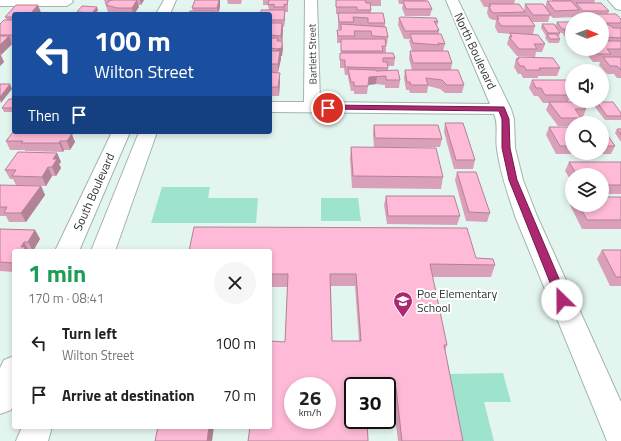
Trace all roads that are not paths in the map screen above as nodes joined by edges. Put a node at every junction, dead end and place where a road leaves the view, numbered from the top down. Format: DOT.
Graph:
graph roads {
  1 [pos="170,0"];
  2 [pos="311,0"];
  3 [pos="452,0"];
  4 [pos="614,0"];
  5 [pos="0,2"];
  6 [pos="66,2"];
  7 [pos="621,6"];
  8 [pos="164,12"];
  9 [pos="272,107"];
  10 [pos="312,108"];
  11 [pos="502,109"];
  12 [pos="120,134"];
  13 [pos="147,134"];
  14 [pos="68,249"];
  15 [pos="105,249"];
  16 [pos="12,373"];
  17 [pos="0,400"];
  18 [pos="36,429"];
  19 [pos="621,437"];
  20 [pos="32,441"];
  1 -- 8 [label="street"];
  2 -- 10 [label="street, Bartlett Street"];
  3 -- 11 [label="street, North Boulevard"];
  4 -- 7 [label="street"];
  5 -- 6 [label="street"];
  9 -- 10 [label="street"];
  10 -- 11 [label="street"];
  11 -- 19 [label="street, North Boulevard"];
  12 -- 14 [label="street, South Boulevard"];
  13 -- 15 [label="street"];
  16 -- 17 [label="street"];
  18 -- 20 [label="street"];
}
